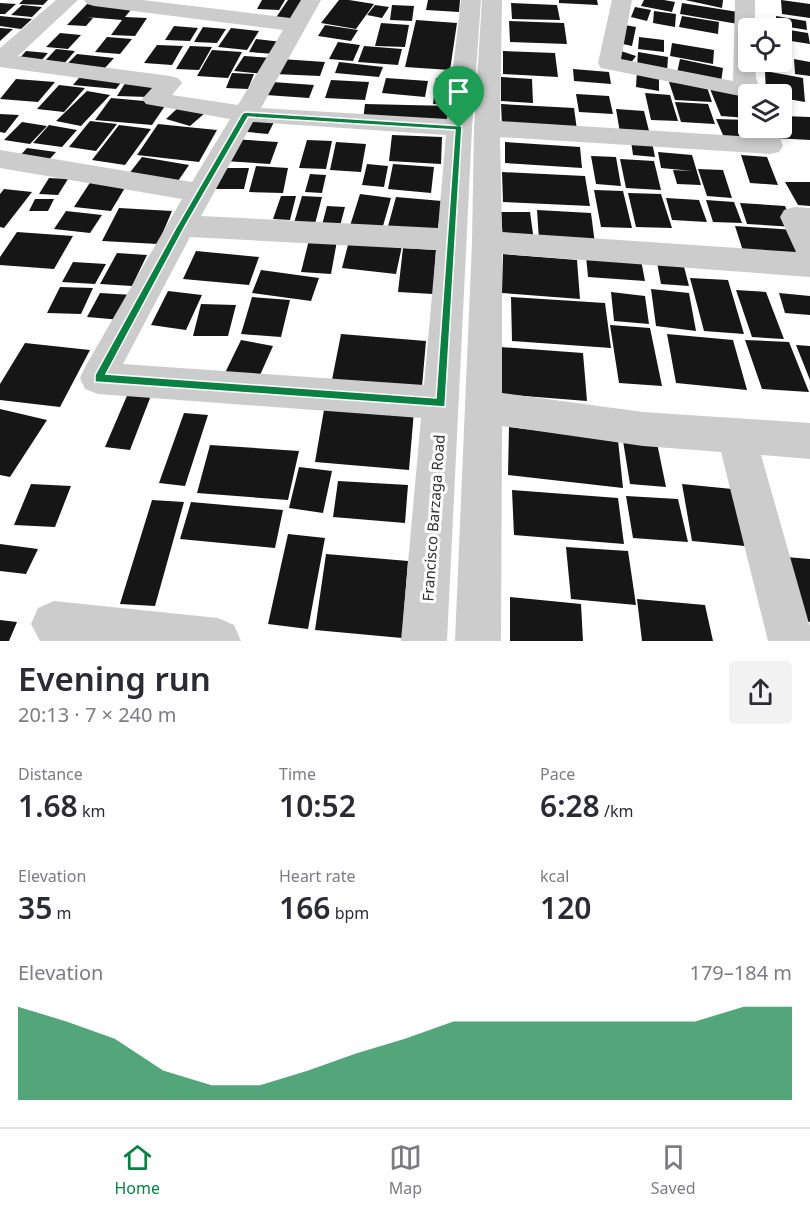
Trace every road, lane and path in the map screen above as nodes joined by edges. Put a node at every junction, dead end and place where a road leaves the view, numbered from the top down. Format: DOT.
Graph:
graph roads {
  1 [pos="68,0"];
  2 [pos="94,0"];
  3 [pos="311,0"];
  4 [pos="471,0"];
  5 [pos="492,0"];
  6 [pos="622,0"];
  7 [pos="745,0"];
  8 [pos="297,24"];
  9 [pos="0,60"];
  10 [pos="746,84"];
  11 [pos="738,90"];
  12 [pos="245,114"];
  13 [pos="473,128"];
  14 [pos="738,136"];
  15 [pos="0,159"];
  16 [pos="200,193"];
  17 [pos="810,218"];
  18 [pos="181,226"];
  19 [pos="470,241"];
  20 [pos="810,250"];
  21 [pos="810,265"];
  22 [pos="441,404"];
  23 [pos="482,407"];
  24 [pos="736,435"];
  25 [pos="810,441"];
  26 [pos="54,624"];
  27 [pos="218,641"];
  28 [pos="424,641"];
  29 [pos="478,641"];
  30 [pos="790,641"];
  1 -- 9 [label="street"];
  2 -- 8 [label="street"];
  3 -- 8 [label="street"];
  4 -- 13 [label="street, Francisco Barzaga Road"];
  5 -- 13 [label="street, Francisco Barzaga Road"];
  6 -- 11 [label="street"];
  7 -- 10 [label="street"];
  8 -- 12 [label="street"];
  9 -- 12 [label="street"];
  12 -- 13 [label="street"];
  12 -- 16 [label="street"];
  13 -- 14 [label="street"];
  13 -- 19 [label="street, Francisco Barzaga Road"];
  15 -- 16 [label="street"];
  16 -- 18 [label="street"];
  17 -- 20 [label="street"];
  18 -- 19 [label="street"];
  18 -- 22 [label="street"];
  19 -- 21 [label="street"];
  19 -- 22 [label="street, Francisco Barzaga Road"];
  19 -- 23 [label="street, Francisco Barzaga Road"];
  22 -- 28 [label="street, Francisco Barzaga Road"];
  23 -- 24 [label="street"];
  23 -- 29 [label="street, Francisco Barzaga Road"];
  24 -- 25 [label="street"];
  24 -- 30 [label="street"];
  26 -- 27 [label="street"];
}
